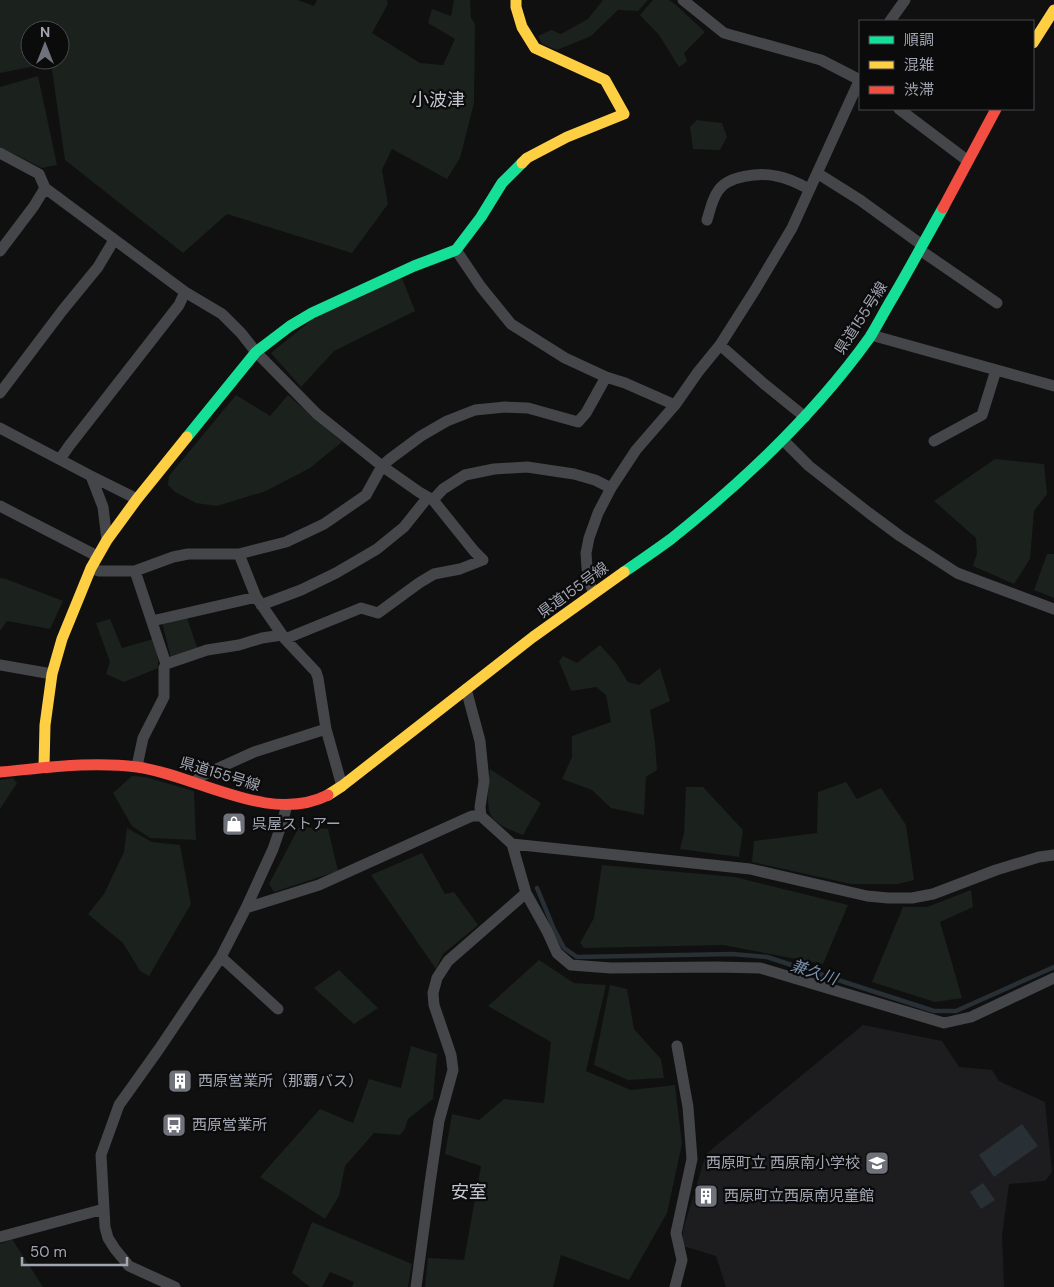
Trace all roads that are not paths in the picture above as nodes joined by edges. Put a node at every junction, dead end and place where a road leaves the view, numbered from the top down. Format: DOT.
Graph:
graph roads {
  1 [pos="516,0"];
  2 [pos="683,0"];
  3 [pos="905,0"];
  4 [pos="1054,10"];
  5 [pos="891,20"];
  6 [pos="1034,41"];
  7 [pos="859,79"];
  8 [pos="859,82"];
  9 [pos="900,110"];
  10 [pos="995,110"];
  11 [pos="0,153"];
  12 [pos="968,161"];
  13 [pos="817,173"];
  14 [pos="45,188"];
  15 [pos="809,189"];
  16 [pos="707,220"];
  17 [pos="114,240"];
  18 [pos="1,248"];
  19 [pos="921,248"];
  20 [pos="456,250"];
  21 [pos="185,292"];
  22 [pos="997,303"];
  23 [pos="871,336"];
  24 [pos="720,345"];
  25 [pos="256,352"];
  26 [pos="996,370"];
  27 [pos="606,377"];
  28 [pos="1054,386"];
  29 [pos="0,393"];
  30 [pos="675,405"];
  31 [pos="805,417"];
  32 [pos="0,428"];
  33 [pos="783,440"];
  34 [pos="934,442"];
  35 [pos="60,459"];
  36 [pos="382,466"];
  37 [pos="91,476"];
  38 [pos="611,488"];
  39 [pos="431,498"];
  40 [pos="137,499"];
  41 [pos="0,506"];
  42 [pos="106,540"];
  43 [pos="239,554"];
  44 [pos="97,556"];
  45 [pos="91,568"];
  46 [pos="135,571"];
  47 [pos="594,593"];
  48 [pos="259,601"];
  49 [pos="1054,610"];
  50 [pos="152,621"];
  51 [pos="283,637"];
  52 [pos="166,664"];
  53 [pos="0,665"];
  54 [pos="52,674"];
  55 [pos="466,689"];
  56 [pos="326,729"];
  57 [pos="137,766"];
  58 [pos="44,767"];
  59 [pos="0,772"];
  60 [pos="195,782"];
  61 [pos="342,786"];
  62 [pos="287,805"];
  63 [pos="481,816"];
  64 [pos="512,844"];
  65 [pos="1054,855"];
  66 [pos="526,893"];
  67 [pos="246,908"];
  68 [pos="221,956"];
  69 [pos="1054,978"];
  70 [pos="278,1009"];
  71 [pos="677,1046"];
  72 [pos="104,1209"];
  73 [pos="0,1237"];
  74 [pos="175,1287"];
  75 [pos="416,1287"];
  76 [pos="675,1287"];
  1 -- 20 [label="main road"];
  2 -- 7 [label="street"];
  3 -- 5 [label="street"];
  4 -- 6 [label="main road"];
  8 -- 13 [label="street"];
  9 -- 12 [label="street"];
  10 -- 12 [label="main road, 県道155号線"];
  11 -- 14 [label="street"];
  12 -- 19 [label="main road, 県道155号線"];
  13 -- 15 [label="street"];
  13 -- 19 [label="street"];
  14 -- 17 [label="street"];
  14 -- 18 [label="street"];
  15 -- 16 [label="street"];
  15 -- 24 [label="street"];
  17 -- 21 [label="street"];
  17 -- 29 [label="street"];
  19 -- 22 [label="street"];
  19 -- 23 [label="main road, 県道155号線"];
  20 -- 25 [label="main road"];
  20 -- 27 [label="street"];
  21 -- 25 [label="street"];
  21 -- 35 [label="street"];
  23 -- 26 [label="street"];
  23 -- 31 [label="main road, 県道155号線"];
  24 -- 30 [label="street"];
  24 -- 31 [label="street"];
  25 -- 36 [label="street"];
  25 -- 40 [label="main road"];
  26 -- 28 [label="street"];
  26 -- 34 [label="street"];
  27 -- 30 [label="street"];
  27 -- 36 [label="street"];
  30 -- 38 [label="street"];
  31 -- 33 [label="main road, 県道155号線"];
  32 -- 35 [label="street"];
  33 -- 47 [label="main road, 県道155号線"];
  33 -- 49 [label="street"];
  35 -- 37 [label="street"];
  36 -- 39 [label="street"];
  36 -- 43 [label="street"];
  37 -- 40 [label="street"];
  37 -- 42 [label="street"];
  38 -- 39 [label="street"];
  38 -- 47 [label="street"];
  39 -- 48 [label="street"];
  39 -- 51 [label="street"];
  40 -- 42 [label="main road"];
  41 -- 44 [label="street"];
  42 -- 44 [label="main road"];
  43 -- 46 [label="street"];
  43 -- 48 [label="street"];
  44 -- 45 [label="main road"];
  45 -- 46 [label="street"];
  45 -- 54 [label="main road"];
  46 -- 50 [label="street"];
  47 -- 55 [label="main road, 県道155号線"];
  48 -- 50 [label="street"];
  48 -- 51 [label="street"];
  50 -- 52 [label="street"];
  51 -- 52 [label="street"];
  51 -- 56 [label="street"];
  52 -- 57 [label="street"];
  53 -- 54 [label="street"];
  54 -- 58 [label="main road"];
  55 -- 61 [label="main road, 県道155号線"];
  55 -- 63 [label="street"];
  56 -- 60 [label="street"];
  56 -- 61 [label="street"];
  57 -- 58 [label="main road, 県道155号線"];
  57 -- 60 [label="main road, 県道155号線"];
  58 -- 59 [label="main road, 県道155号線"];
  60 -- 62 [label="main road, 県道155号線"];
  61 -- 62 [label="main road, 県道155号線"];
  62 -- 67 [label="street"];
  63 -- 64 [label="street"];
  63 -- 67 [label="street"];
  64 -- 65 [label="street"];
  64 -- 66 [label="street"];
  66 -- 69 [label="street"];
  66 -- 75 [label="street"];
  67 -- 68 [label="street"];
  68 -- 70 [label="street"];
  68 -- 72 [label="street"];
  71 -- 76 [label="street"];
  72 -- 73 [label="street"];
  72 -- 74 [label="street"];
}
